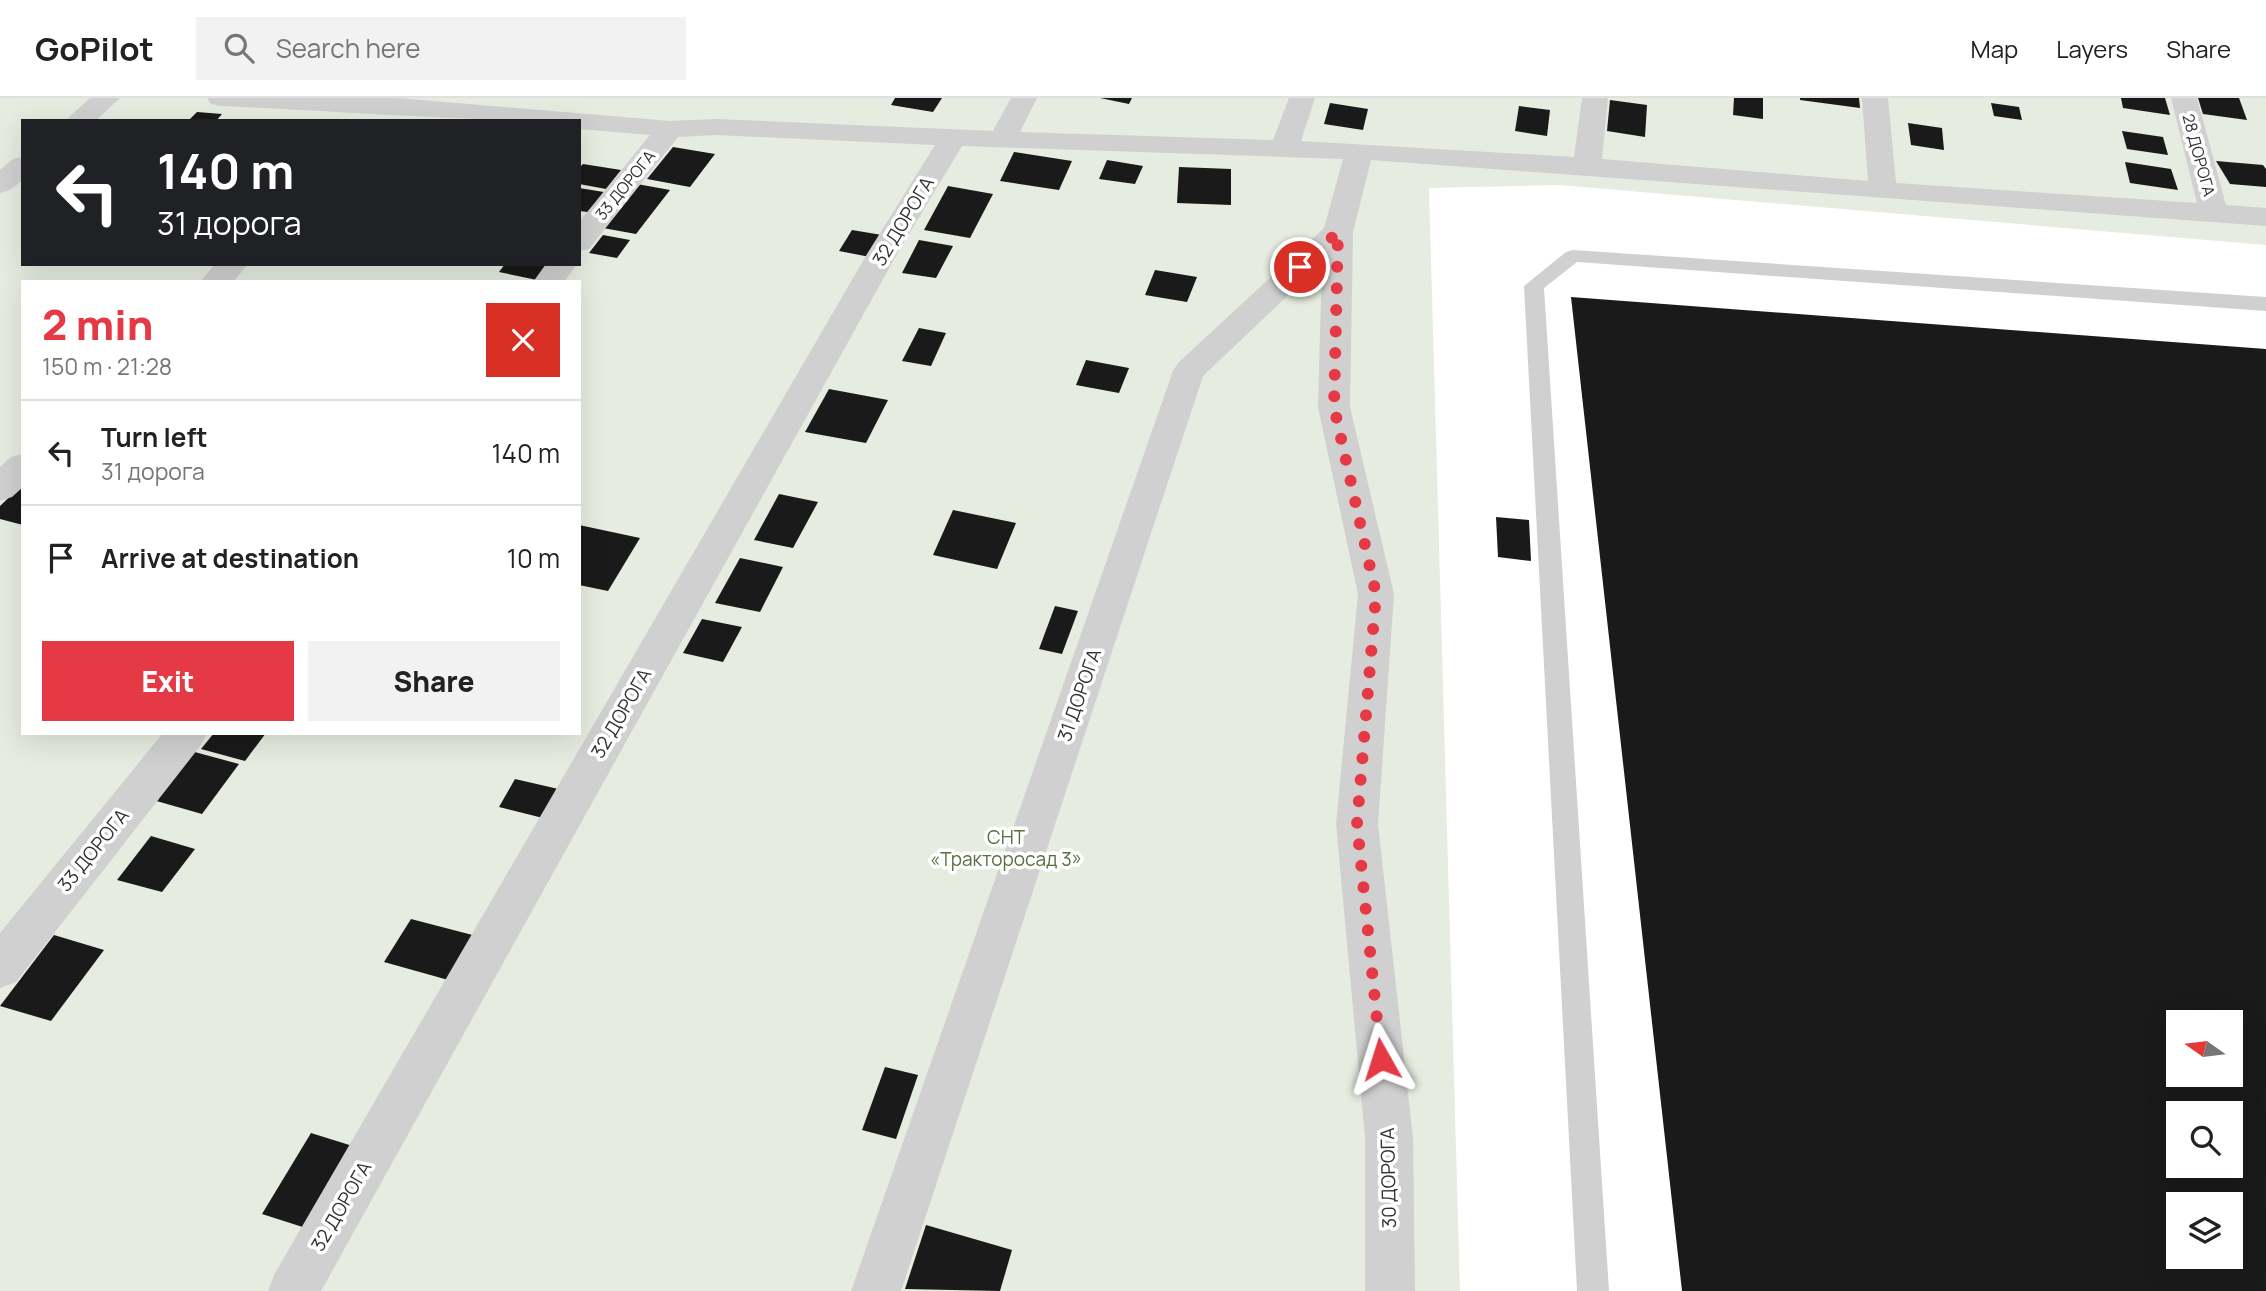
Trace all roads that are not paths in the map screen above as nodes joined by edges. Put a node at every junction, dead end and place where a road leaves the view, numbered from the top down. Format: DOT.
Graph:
graph roads {
  1 [pos="107,98"];
  2 [pos="220,98"];
  3 [pos="737,98"];
  4 [pos="1024,98"];
  5 [pos="1302,98"];
  6 [pos="1595,98"];
  7 [pos="1875,98"];
  8 [pos="2184,98"];
  9 [pos="396,108"];
  10 [pos="81,119"];
  11 [pos="546,119"];
  12 [pos="581,121"];
  13 [pos="716,127"];
  14 [pos="670,129"];
  15 [pos="954,137"];
  16 [pos="1002,140"];
  17 [pos="1284,149"];
  18 [pos="1359,151"];
  19 [pos="1587,166"];
  20 [pos="21,167"];
  21 [pos="0,184"];
  22 [pos="1882,191"];
  23 [pos="2214,213"];
  24 [pos="2266,217"];
  25 [pos="1338,232"];
  26 [pos="581,240"];
  27 [pos="231,266"];
  28 [pos="560,266"];
  29 [pos="217,280"];
  30 [pos="550,280"];
  31 [pos="2266,304"];
  32 [pos="21,468"];
  33 [pos="0,488"];
  34 [pos="185,735"];
  35 [pos="0,967"];
  36 [pos="293,1291"];
  37 [pos="876,1291"];
  38 [pos="1390,1291"];
  39 [pos="1593,1291"];
  1 -- 10 [label="street"];
  2 -- 9 [label="street"];
  3 -- 13 [label="street"];
  4 -- 16 [label="street"];
  5 -- 17 [label="street"];
  6 -- 19 [label="street"];
  7 -- 22 [label="street"];
  8 -- 23 [label="street, 28 ДОРОГА"];
  9 -- 11 [label="street"];
  12 -- 14 [label="street"];
  13 -- 14 [label="street"];
  13 -- 15 [label="street"];
  14 -- 26 [label="street, 33 ДОРОГА"];
  15 -- 16 [label="street"];
  15 -- 36 [label="street, 32 ДОРОГА"];
  16 -- 17 [label="street"];
  17 -- 18 [label="street"];
  18 -- 19 [label="street"];
  18 -- 25 [label="street"];
  19 -- 22 [label="street"];
  20 -- 21 [label="street"];
  22 -- 23 [label="street"];
  23 -- 24 [label="street"];
  25 -- 37 [label="street, 31 ДОРОГА"];
  25 -- 38 [label="street, 30 ДОРОГА"];
  27 -- 29 [label="street"];
  28 -- 30 [label="street"];
  31 -- 39 [label="lane"];
  32 -- 33 [label="street"];
  34 -- 35 [label="street, 33 ДОРОГА"];
}
